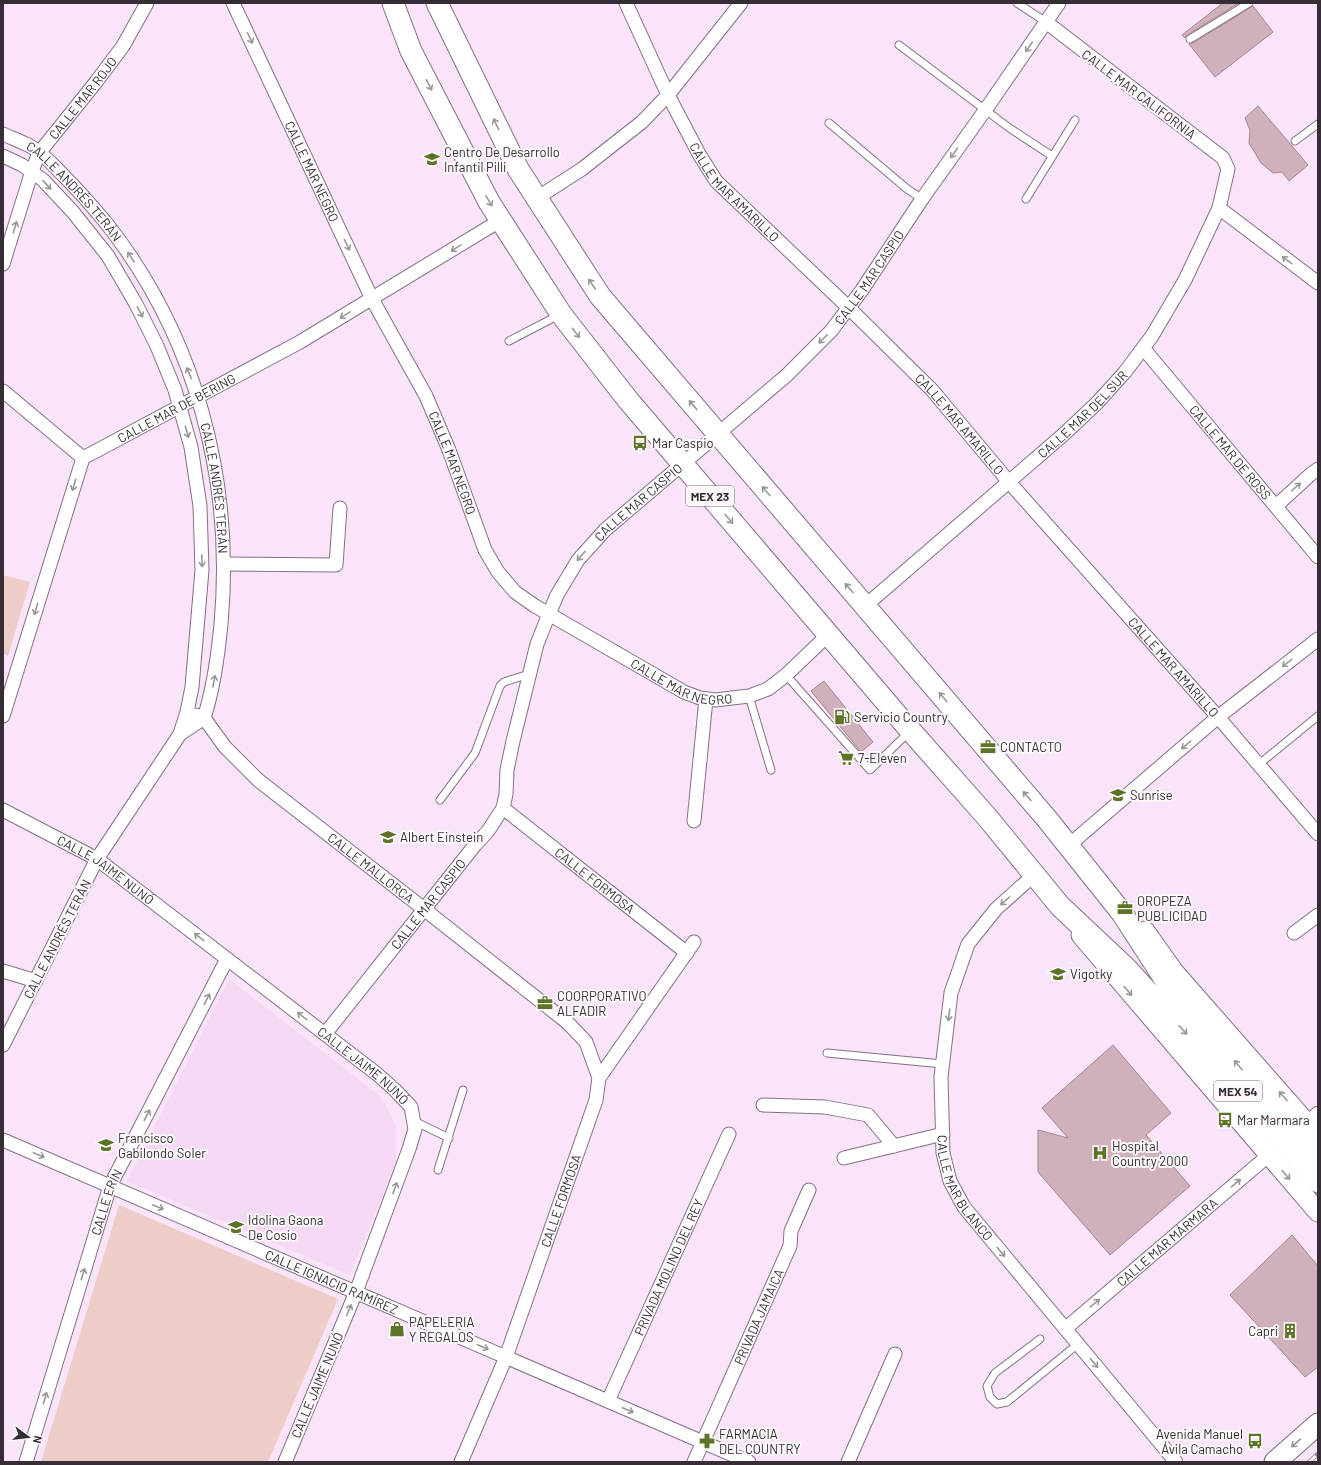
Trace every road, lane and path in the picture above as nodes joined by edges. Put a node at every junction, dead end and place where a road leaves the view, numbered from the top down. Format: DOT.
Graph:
graph roads {
  1 [pos="146,3"];
  2 [pos="233,3"];
  3 [pos="388,3"];
  4 [pos="394,3"];
  5 [pos="437,3"];
  6 [pos="626,3"];
  7 [pos="741,3"];
  8 [pos="1018,3"];
  9 [pos="1059,3"];
  10 [pos="1249,3"];
  11 [pos="1046,22"];
  12 [pos="1190,39"];
  13 [pos="899,45"];
  14 [pos="411,51"];
  15 [pos="668,95"];
  16 [pos="986,109"];
  17 [pos="1075,120"];
  18 [pos="829,122"];
  19 [pos="1318,124"];
  20 [pos="3,134"];
  21 [pos="1295,141"];
  22 [pos="39,153"];
  23 [pos="3,156"];
  24 [pos="1052,156"];
  25 [pos="1228,169"];
  26 [pos="32,171"];
  27 [pos="537,198"];
  28 [pos="922,199"];
  29 [pos="1026,199"];
  30 [pos="1218,208"];
  31 [pos="501,220"];
  32 [pos="3,264"];
  33 [pos="1318,284"];
  34 [pos="372,299"];
  35 [pos="849,308"];
  36 [pos="561,314"];
  37 [pos="509,341"];
  38 [pos="1143,348"];
  39 [pos="3,391"];
  40 [pos="198,396"];
  41 [pos="180,406"];
  42 [pos="718,435"];
  43 [pos="83,458"];
  44 [pos="682,464"];
  45 [pos="1318,469"];
  46 [pos="1009,482"];
  47 [pos="1276,506"];
  48 [pos="340,508"];
  49 [pos="1318,557"];
  50 [pos="224,564"];
  51 [pos="865,606"];
  52 [pos="549,614"];
  53 [pos="829,634"];
  54 [pos="1318,639"];
  55 [pos="529,674"];
  56 [pos="786,674"];
  57 [pos="748,696"];
  58 [pos="706,699"];
  59 [pos="187,712"];
  60 [pos="3,716"];
  61 [pos="1318,716"];
  62 [pos="204,718"];
  63 [pos="1218,718"];
  64 [pos="910,730"];
  65 [pos="180,734"];
  66 [pos="1258,765"];
  67 [pos="771,770"];
  68 [pos="440,800"];
  69 [pos="503,808"];
  70 [pos="3,810"];
  71 [pos="1047,819"];
  72 [pos="694,821"];
  73 [pos="1318,834"];
  74 [pos="1075,840"];
  75 [pos="97,859"];
  76 [pos="1034,875"];
  77 [pos="1060,906"];
  78 [pos="424,909"];
  79 [pos="1318,915"];
  80 [pos="1294,933"];
  81 [pos="694,942"];
  82 [pos="687,954"];
  83 [pos="227,959"];
  84 [pos="3,971"];
  85 [pos="36,981"];
  86 [pos="326,1034"];
  87 [pos="3,1045"];
  88 [pos="827,1053"];
  89 [pos="943,1064"];
  90 [pos="600,1078"];
  91 [pos="463,1090"];
  92 [pos="763,1105"];
  93 [pos="414,1121"];
  94 [pos="1314,1124"];
  95 [pos="729,1134"];
  96 [pos="943,1134"];
  97 [pos="449,1138"];
  98 [pos="3,1140"];
  99 [pos="894,1146"];
  100 [pos="1268,1155"];
  101 [pos="844,1158"];
  102 [pos="1318,1158"];
  103 [pos="438,1170"];
  104 [pos="1318,1182"];
  105 [pos="110,1186"];
  106 [pos="809,1190"];
  107 [pos="1318,1212"];
  108 [pos="356,1292"];
  109 [pos="1065,1329"];
  110 [pos="1040,1339"];
  111 [pos="1078,1344"];
  112 [pos="895,1354"];
  113 [pos="506,1357"];
  114 [pos="608,1401"];
  115 [pos="1318,1424"];
  116 [pos="703,1442"];
  117 [pos="26,1462"];
  118 [pos="285,1462"];
  119 [pos="460,1462"];
  120 [pos="694,1462"];
  121 [pos="749,1462"];
  122 [pos="848,1462"];
  123 [pos="1176,1462"];
  124 [pos="1275,1462"];
  1 -- 22 [label="street, CALLE MAR ROJO"];
  2 -- 34 [label="street, CALLE MAR NEGRO, one-way"];
  3 -- 14 [label="main road"];
  4 -- 14 [label="main road, MEX 23"];
  27 -- 5 [label="main road, one-way"];
  6 -- 15 [label="street, CALLE MAR AMARILLO"];
  7 -- 15 [label="street"];
  8 -- 11 [label="lane"];
  9 -- 11 [label="street, CALLE MAR CASPIO"];
  10 -- 12 [label="lane"];
  11 -- 16 [label="street, CALLE MAR CASPIO, one-way"];
  11 -- 25 [label="street, CALLE MAR CALIFORNIA"];
  13 -- 16 [label="lane"];
  14 -- 31 [label="main road, MEX 23, one-way"];
  15 -- 27 [label="street"];
  15 -- 35 [label="street, CALLE MAR AMARILLO"];
  16 -- 24 [label="lane"];
  16 -- 28 [label="street, CALLE MAR CASPIO, one-way"];
  17 -- 24 [label="lane"];
  18 -- 28 [label="lane"];
  19 -- 21 [label="lane"];
  20 -- 22 [label="street, CALLE ANDRÉS TERÁN"];
  22 -- 26 [label="street, CALLE MAR ROJO"];
  40 -- 22 [label="street, CALLE ANDRÉS TERÁN, one-way"];
  23 -- 26 [label="street, CALLE ANDRÉS TERÁN"];
  24 -- 29 [label="lane"];
  25 -- 30 [label="street, CALLE MAR DEL SUR"];
  32 -- 26 [label="street, CALLE MAR ROJO, one-way"];
  26 -- 41 [label="street, CALLE ANDRÉS TERÁN, one-way"];
  42 -- 27 [label="main road, one-way"];
  28 -- 35 [label="street, CALLE MAR CASPIO"];
  33 -- 30 [label="street, one-way"];
  30 -- 38 [label="street, CALLE MAR DEL SUR"];
  31 -- 34 [label="street, CALLE MAR DE BERING, one-way"];
  31 -- 36 [label="main road, MEX 23"];
  34 -- 40 [label="street, CALLE MAR DE BERING, one-way"];
  34 -- 52 [label="street, CALLE MAR NEGRO"];
  35 -- 42 [label="street, CALLE MAR CASPIO, one-way"];
  35 -- 46 [label="street, CALLE MAR AMARILLO"];
  36 -- 37 [label="lane"];
  36 -- 44 [label="main road, MEX 23, one-way"];
  38 -- 46 [label="street, CALLE MAR DEL SUR"];
  38 -- 47 [label="street, CALLE MAR DE ROSS"];
  39 -- 43 [label="street"];
  40 -- 41 [label="street, CALLE MAR DE BERING"];
  40 -- 50 [label="street, CALLE ANDRÉS TERÁN"];
  41 -- 43 [label="street, CALLE MAR DE BERING"];
  41 -- 59 [label="street, CALLE ANDRÉS TERÁN, one-way"];
  42 -- 44 [label="street, CALLE MAR CASPIO"];
  51 -- 42 [label="main road, one-way"];
  43 -- 60 [label="street, one-way"];
  44 -- 52 [label="street, CALLE MAR CASPIO, one-way"];
  44 -- 53 [label="main road, MEX 23, one-way"];
  47 -- 45 [label="street, one-way"];
  46 -- 51 [label="street, CALLE MAR DEL SUR"];
  46 -- 63 [label="street, CALLE MAR AMARILLO"];
  47 -- 49 [label="street, CALLE MAR DE ROSS"];
  48 -- 50 [label="street"];
  62 -- 50 [label="street, CALLE ANDRÉS TERÁN, one-way"];
  71 -- 51 [label="main road, one-way"];
  52 -- 55 [label="street, CALLE MAR CASPIO"];
  52 -- 58 [label="street, CALLE MAR NEGRO"];
  53 -- 56 [label="street, CALLE MAR NEGRO"];
  53 -- 64 [label="main road, MEX 23"];
  54 -- 63 [label="street, one-way"];
  55 -- 68 [label="lane"];
  55 -- 69 [label="street, CALLE MAR CASPIO"];
  56 -- 57 [label="street, CALLE MAR NEGRO"];
  56 -- 64 [label="lane"];
  57 -- 58 [label="street, CALLE MAR NEGRO"];
  57 -- 67 [label="lane"];
  58 -- 72 [label="street"];
  59 -- 62 [label="street"];
  59 -- 65 [label="street, CALLE ANDRÉS TERÁN"];
  61 -- 66 [label="lane"];
  62 -- 65 [label="street, CALLE ANDRÉS TERÁN"];
  62 -- 78 [label="street, CALLE MALLORCA"];
  63 -- 66 [label="street, CALLE MAR AMARILLO"];
  63 -- 74 [label="street, one-way"];
  64 -- 76 [label="main road, MEX 23"];
  65 -- 75 [label="street, CALLE ANDRÉS TERÁN"];
  66 -- 73 [label="street, CALLE MAR AMARILLO"];
  69 -- 78 [label="street, CALLE MAR CASPIO"];
  69 -- 82 [label="street, CALLE FORMOSA"];
  70 -- 75 [label="street, CALLE JAIME NUNÓ"];
  71 -- 74 [label="main road"];
  102 -- 71 [label="main road, MEX 54, one-way"];
  94 -- 74 [label="main road, one-way"];
  83 -- 75 [label="street, CALLE JAIME NUNÓ, one-way"];
  75 -- 85 [label="street, CALLE ANDRÉS TERÁN"];
  76 -- 77 [label="main road, MEX 23"];
  76 -- 89 [label="street, CALLE MAR BLANCO, one-way"];
  77 -- 100 [label="main road, MEX 23, one-way"];
  77 -- 104 [label="main road, MEX 54, one-way"];
  78 -- 86 [label="street, CALLE MAR CASPIO"];
  78 -- 90 [label="street, CALLE MALLORCA"];
  79 -- 80 [label="street"];
  81 -- 82 [label="street, CALLE FORMOSA"];
  82 -- 90 [label="street, CALLE FORMOSA"];
  86 -- 83 [label="street, CALLE JAIME NUNÓ, one-way"];
  105 -- 83 [label="street, CALLE ERÍN, one-way"];
  84 -- 85 [label="street"];
  85 -- 87 [label="street, CALLE ANDRÉS TERÁN"];
  86 -- 93 [label="street, CALLE JAIME NUNÓ"];
  88 -- 89 [label="lane"];
  89 -- 96 [label="street, CALLE MAR BLANCO"];
  90 -- 113 [label="street, CALLE FORMOSA"];
  91 -- 97 [label="lane"];
  92 -- 99 [label="street"];
  93 -- 97 [label="lane"];
  108 -- 93 [label="street, CALLE JAIME NUNÓ, one-way"];
  95 -- 114 [label="street, PRIVADA MOLINO DEL REY"];
  96 -- 99 [label="street"];
  96 -- 109 [label="street, CALLE MAR BLANCO, one-way"];
  97 -- 103 [label="lane"];
  98 -- 105 [label="street, CALLE IGNACIO RAMÍREZ, one-way"];
  99 -- 101 [label="street"];
  100 -- 107 [label="main road, MEX 23, one-way"];
  109 -- 100 [label="street, CALLE MAR MÁRMARA, one-way"];
  105 -- 108 [label="street, CALLE IGNACIO RAMÍREZ, one-way"];
  117 -- 105 [label="street, CALLE ERÍN, one-way"];
  106 -- 116 [label="street, PRIVADA JAMAICA"];
  108 -- 113 [label="street, CALLE IGNACIO RAMÍREZ, one-way"];
  118 -- 108 [label="street, CALLE JAIME NUNÓ, one-way"];
  109 -- 111 [label="street, CALLE MAR BLANCO"];
  110 -- 111 [label="lane"];
  111 -- 123 [label="street, CALLE MAR BLANCO, one-way"];
  112 -- 122 [label="street"];
  113 -- 114 [label="street, CALLE IGNACIO RAMÍREZ"];
  113 -- 119 [label="street, CALLE FORMOSA"];
  114 -- 116 [label="street, CALLE IGNACIO RAMÍREZ, one-way"];
  115 -- 124 [label="main road, one-way"];
  116 -- 120 [label="street, PRIVADA JAMAICA"];
  116 -- 121 [label="street, CALLE IGNACIO RAMÍREZ"];
}
